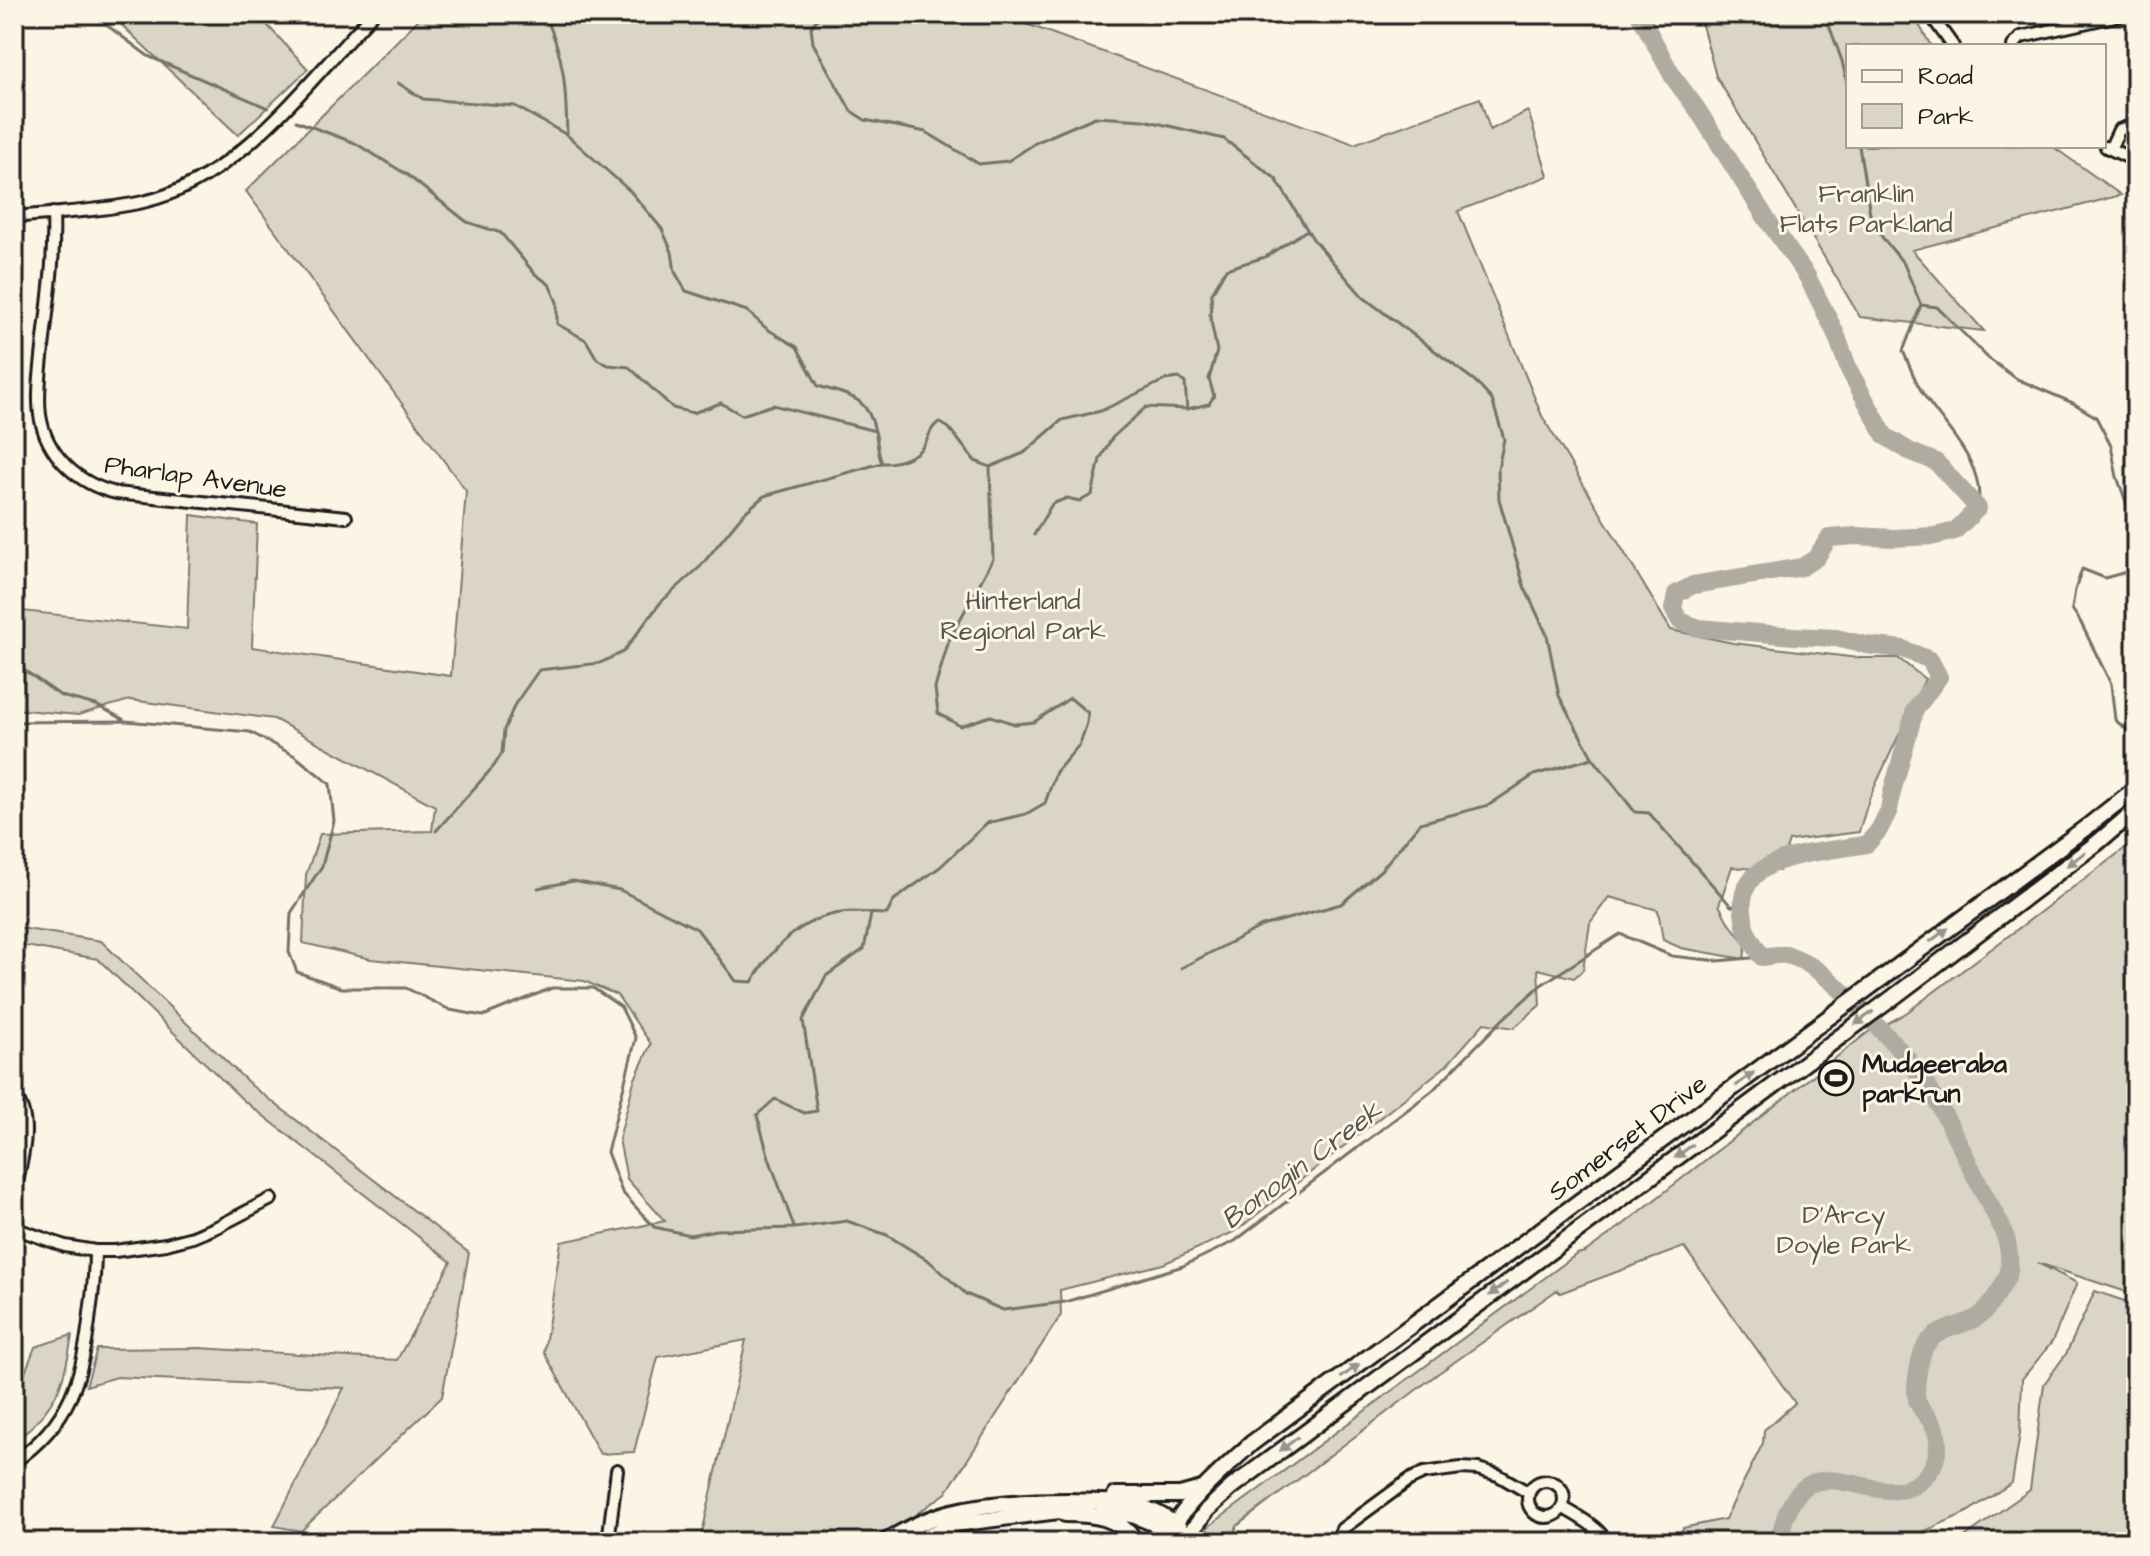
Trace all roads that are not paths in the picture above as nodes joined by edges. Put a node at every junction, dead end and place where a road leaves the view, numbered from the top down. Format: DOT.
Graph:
graph roads {
  1 [pos="373,14"];
  2 [pos="1930,14"];
  3 [pos="2124,14"];
  4 [pos="1952,44"];
  5 [pos="2015,44"];
  6 [pos="2136,124"];
  7 [pos="2107,147"];
  8 [pos="2136,161"];
  9 [pos="53,213"];
  10 [pos="14,217"];
  11 [pos="346,517"];
  12 [pos="2136,788"];
  13 [pos="2136,810"];
  14 [pos="14,1095"];
  15 [pos="14,1198"];
  16 [pos="271,1199"];
  17 [pos="1548,1226"];
  18 [pos="14,1228"];
  19 [pos="1560,1243"];
  20 [pos="95,1251"];
  21 [pos="14,1462"];
  22 [pos="617,1470"];
  23 [pos="1202,1489"];
  24 [pos="1529,1493"];
  25 [pos="1048,1506"];
  26 [pos="1562,1507"];
  27 [pos="1169,1532"];
  28 [pos="1186,1539"];
  29 [pos="267,1542"];
  30 [pos="299,1542"];
  31 [pos="608,1542"];
  32 [pos="885,1542"];
  33 [pos="913,1542"];
  34 [pos="1136,1542"];
  35 [pos="1336,1542"];
  36 [pos="1607,1542"];
  1 -- 9 [label="street"];
  2 -- 4 [label="street"];
  3 -- 5 [label="street"];
  6 -- 7 [label="street"];
  7 -- 8 [label="street"];
  9 -- 10 [label="street"];
  9 -- 11 [label="street, Pharlap Avenue"];
  17 -- 12 [label="main road, Somerset Drive, one-way"];
  13 -- 19 [label="main road, Somerset Drive, one-way"];
  14 -- 15 [label="street"];
  16 -- 20 [label="street"];
  17 -- 19 [label="main road"];
  23 -- 17 [label="main road, Somerset Drive, one-way"];
  18 -- 20 [label="street"];
  19 -- 28 [label="main road, Somerset Drive, one-way"];
  20 -- 21 [label="street"];
  22 -- 31 [label="street"];
  23 -- 25 [label="main road"];
  23 -- 27 [label="main road, Somerset Drive"];
  24 -- 26 [label="street"];
  24 -- 26 [label="street"];
  24 -- 35 [label="street"];
  25 -- 27 [label="main road"];
  25 -- 32 [label="main road"];
  25 -- 33 [label="main road"];
  25 -- 34 [label="main road"];
  26 -- 36 [label="street"];
  27 -- 28 [label="main road"];
  29 -- 30 [label="street"];
}
